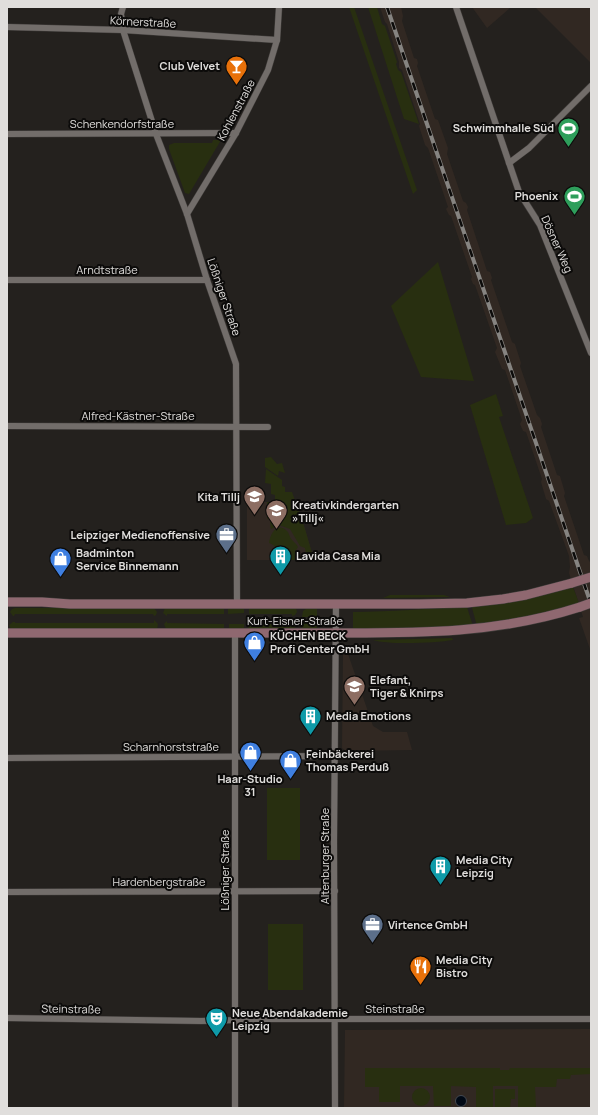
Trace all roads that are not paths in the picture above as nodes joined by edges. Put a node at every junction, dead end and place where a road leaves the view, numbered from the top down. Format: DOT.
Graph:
graph roads {
  1 [pos="123,7"];
  2 [pos="279,7"];
  3 [pos="456,7"];
  4 [pos="7,27"];
  5 [pos="124,30"];
  6 [pos="277,40"];
  7 [pos="591,86"];
  8 [pos="236,133"];
  9 [pos="7,134"];
  10 [pos="156,134"];
  11 [pos="509,162"];
  12 [pos="187,214"];
  13 [pos="7,280"];
  14 [pos="207,280"];
  15 [pos="591,353"];
  16 [pos="7,426"];
  17 [pos="237,427"];
  18 [pos="268,427"];
  19 [pos="591,577"];
  20 [pos="7,602"];
  21 [pos="591,603"];
  22 [pos="237,604"];
  23 [pos="336,604"];
  24 [pos="7,633"];
  25 [pos="235,633"];
  26 [pos="335,633"];
  27 [pos="236,756"];
  28 [pos="336,756"];
  29 [pos="7,758"];
  30 [pos="235,891"];
  31 [pos="335,891"];
  32 [pos="7,892"];
  33 [pos="7,1018"];
  34 [pos="591,1019"];
  35 [pos="234,1020"];
  36 [pos="335,1020"];
  37 [pos="235,1108"];
  38 [pos="335,1108"];
  1 -- 5 [label="street, Lößniger Straße"];
  2 -- 6 [label="street, Kohlenstraße"];
  3 -- 11 [label="street, Dösner Weg"];
  4 -- 5 [label="street, Körnerstraße"];
  5 -- 6 [label="street, Körnerstraße"];
  5 -- 10 [label="street, Lößniger Straße"];
  6 -- 8 [label="street, Kohlenstraße"];
  7 -- 11 [label="street"];
  8 -- 10 [label="street, Schenkendorfstraße"];
  8 -- 12 [label="street, Kohlenstraße"];
  9 -- 10 [label="street, Schenkendorfstraße"];
  10 -- 12 [label="street, Lößniger Straße"];
  11 -- 15 [label="street, Dösner Weg"];
  12 -- 14 [label="street, Lößniger Straße"];
  13 -- 14 [label="street, Arndtstraße"];
  14 -- 17 [label="street, Lößniger Straße"];
  16 -- 17 [label="street, Alfred-Kästner-Straße"];
  17 -- 18 [label="street, Alfred-Kästner-Straße"];
  17 -- 22 [label="street, Lößniger Straße"];
  19 -- 23 [label="main road, Kurt-Eisner-Straße, bridge"];
  20 -- 22 [label="main road, Kurt-Eisner-Straße"];
  21 -- 26 [label="main road, Kurt-Eisner-Straße, bridge"];
  22 -- 23 [label="main road, Kurt-Eisner-Straße"];
  23 -- 26 [label="street, Altenburger Straße"];
  24 -- 25 [label="main road, Kurt-Eisner-Straße"];
  25 -- 26 [label="main road, Kurt-Eisner-Straße"];
  25 -- 27 [label="street, Lößniger Straße"];
  26 -- 28 [label="street, Altenburger Straße"];
  27 -- 28 [label="street, Scharnhorststraße"];
  27 -- 29 [label="street, Scharnhorststraße"];
  27 -- 30 [label="street, Lößniger Straße"];
  28 -- 31 [label="street, Altenburger Straße"];
  30 -- 31 [label="street, Hardenbergstraße"];
  30 -- 32 [label="street, Hardenbergstraße"];
  30 -- 35 [label="street, Lößniger Straße"];
  31 -- 36 [label="street, Altenburger Straße"];
  33 -- 35 [label="street, Steinstraße"];
  34 -- 36 [label="street, Steinstraße"];
  35 -- 36 [label="street, Steinstraße"];
  35 -- 37 [label="street, Lößniger Straße"];
  36 -- 38 [label="street, Altenburger Straße"];
}
